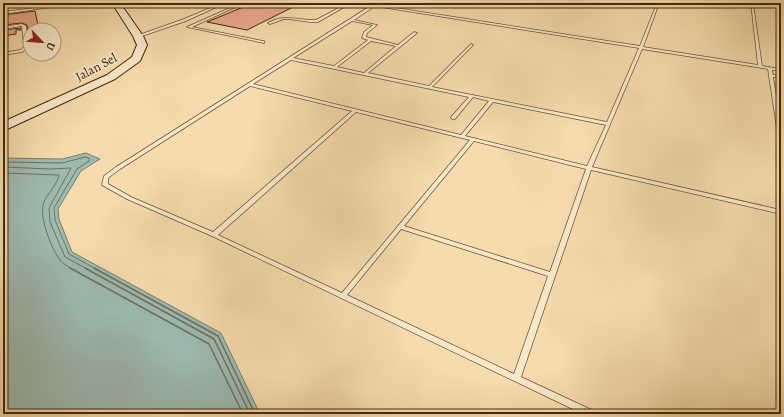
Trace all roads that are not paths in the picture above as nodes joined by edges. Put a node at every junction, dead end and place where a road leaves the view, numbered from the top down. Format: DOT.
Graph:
graph roads {
  1 [pos="24,3"];
  2 [pos="78,3"];
  3 [pos="116,3"];
  4 [pos="224,3"];
  5 [pos="243,3"];
  6 [pos="288,3"];
  7 [pos="292,3"];
  8 [pos="350,3"];
  9 [pos="362,3"];
  10 [pos="658,3"];
  11 [pos="752,3"];
  12 [pos="377,4"];
  13 [pos="26,10"];
  14 [pos="3,13"];
  15 [pos="185,20"];
  16 [pos="352,20"];
  17 [pos="198,22"];
  18 [pos="270,23"];
  19 [pos="3,28"];
  20 [pos="155,30"];
  21 [pos="136,33"];
  22 [pos="415,33"];
  23 [pos="370,40"];
  24 [pos="263,42"];
  25 [pos="471,45"];
  26 [pos="400,46"];
  27 [pos="641,48"];
  28 [pos="3,54"];
  29 [pos="292,59"];
  30 [pos="760,67"];
  31 [pos="334,68"];
  32 [pos="770,69"];
  33 [pos="781,70"];
  34 [pos="365,74"];
  35 [pos="772,76"];
  36 [pos="781,77"];
  37 [pos="251,85"];
  38 [pos="430,87"];
  39 [pos="472,96"];
  40 [pos="492,100"];
  41 [pos="355,111"];
  42 [pos="453,118"];
  43 [pos="608,124"];
  44 [pos="3,127"];
  45 [pos="462,137"];
  46 [pos="472,140"];
  47 [pos="781,142"];
  48 [pos="589,168"];
  49 [pos="781,212"];
  50 [pos="400,227"];
  51 [pos="214,235"];
  52 [pos="552,275"];
  53 [pos="343,296"];
  54 [pos="516,379"];
  55 [pos="591,414"];
  1 -- 13 [label="lane"];
  2 -- 13 [label="lane"];
  3 -- 21 [label="street"];
  4 -- 15 [label="lane"];
  5 -- 17 [label="lane"];
  6 -- 7 [label="lane"];
  8 -- 18 [label="lane"];
  9 -- 12 [label="lane"];
  10 -- 27 [label="lane"];
  11 -- 30 [label="lane"];
  12 -- 16 [label="lane"];
  12 -- 27 [label="lane"];
  13 -- 14 [label="lane"];
  15 -- 17 [label="lane"];
  15 -- 20 [label="lane"];
  16 -- 23 [label="lane"];
  16 -- 29 [label="lane"];
  17 -- 24 [label="lane"];
  19 -- 28 [label="lane"];
  20 -- 21 [label="lane"];
  20 -- 21 [label="lane"];
  21 -- 44 [label="street, Jalan Sel"];
  22 -- 26 [label="lane"];
  23 -- 26 [label="lane"];
  23 -- 31 [label="lane"];
  25 -- 38 [label="lane"];
  26 -- 34 [label="lane"];
  27 -- 30 [label="lane"];
  27 -- 43 [label="lane"];
  29 -- 31 [label="lane"];
  29 -- 37 [label="lane"];
  30 -- 32 [label="lane"];
  31 -- 34 [label="lane"];
  32 -- 33 [label="lane"];
  32 -- 35 [label="lane"];
  34 -- 38 [label="lane"];
  35 -- 36 [label="lane"];
  35 -- 47 [label="lane"];
  37 -- 41 [label="lane"];
  37 -- 51 [label="lane"];
  38 -- 39 [label="lane"];
  39 -- 40 [label="lane"];
  39 -- 42 [label="lane"];
  40 -- 43 [label="lane"];
  40 -- 45 [label="lane"];
  41 -- 45 [label="lane"];
  41 -- 51 [label="lane"];
  43 -- 48 [label="lane"];
  45 -- 46 [label="lane"];
  46 -- 48 [label="lane"];
  46 -- 50 [label="lane"];
  48 -- 49 [label="lane"];
  48 -- 52 [label="lane"];
  50 -- 52 [label="lane"];
  50 -- 53 [label="lane"];
  51 -- 53 [label="lane"];
  52 -- 54 [label="lane"];
  53 -- 54 [label="lane"];
  54 -- 55 [label="lane"];
}
